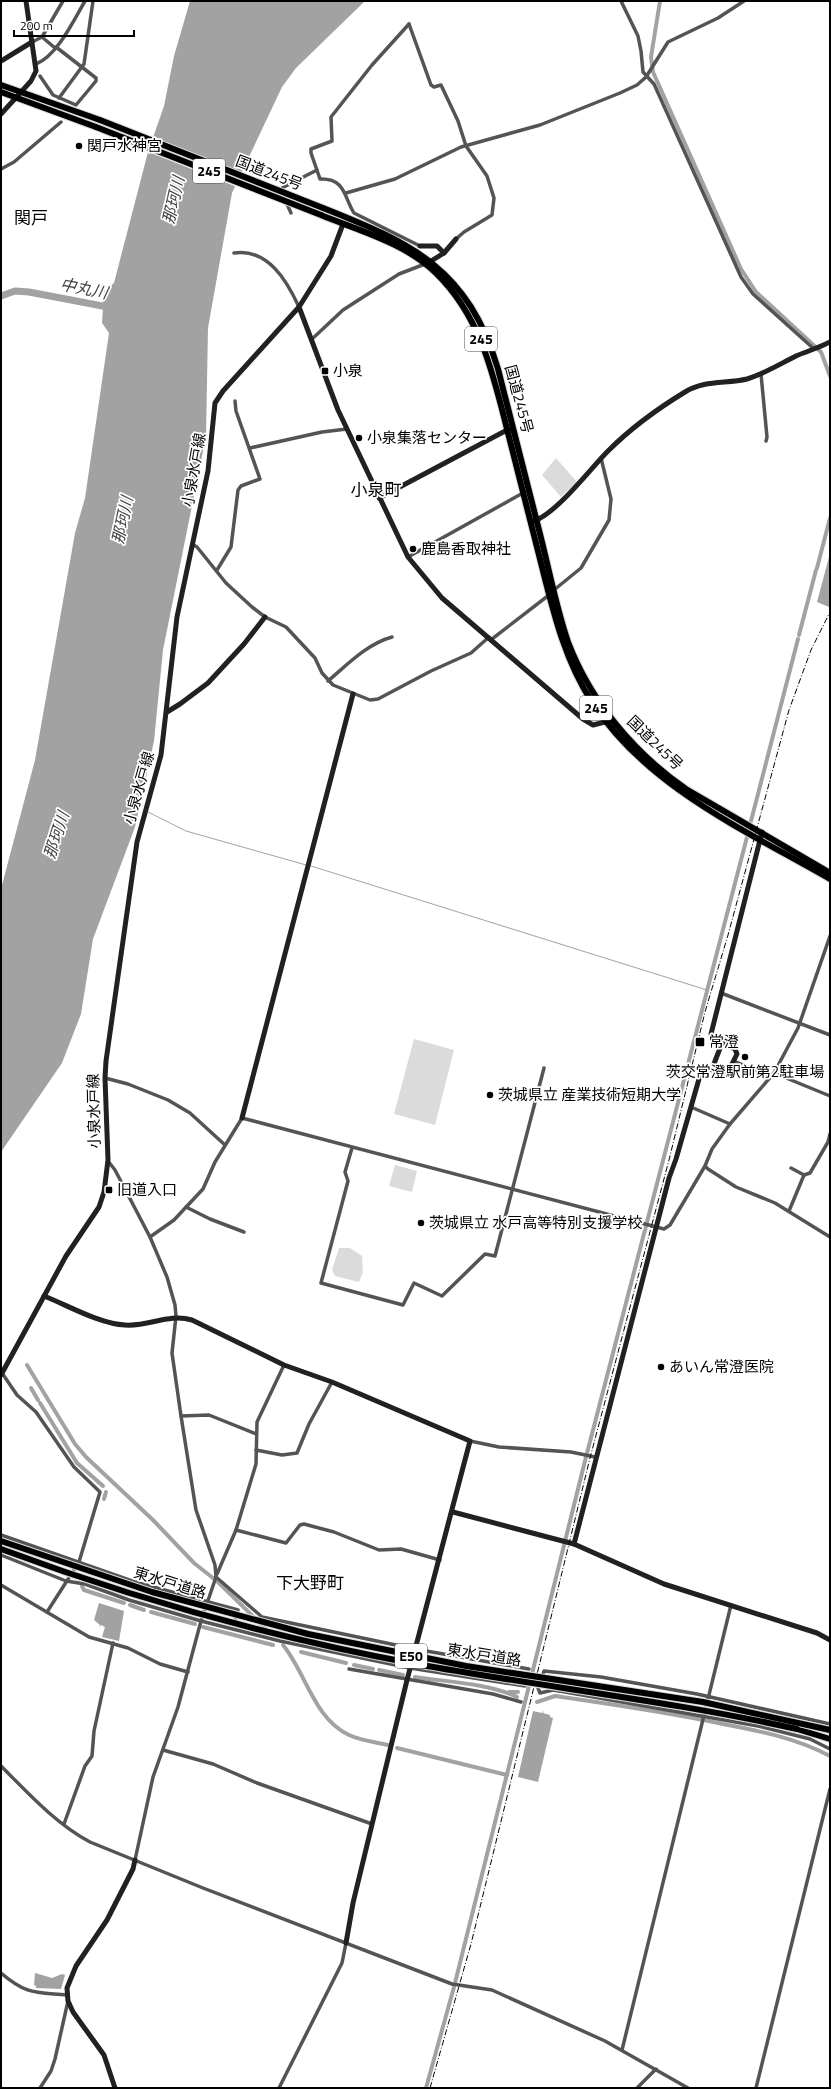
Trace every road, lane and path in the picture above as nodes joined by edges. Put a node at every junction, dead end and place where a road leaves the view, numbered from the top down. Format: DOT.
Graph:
graph roads {
  1 [pos="26,1"];
  2 [pos="63,1"];
  3 [pos="85,1"];
  4 [pos="93,1"];
  5 [pos="621,1"];
  6 [pos="744,1"];
  7 [pos="42,37"];
  8 [pos="32,42"];
  9 [pos="56,47"];
  10 [pos="1,61"];
  11 [pos="36,64"];
  12 [pos="83,67"];
  13 [pos="40,76"];
  14 [pos="646,76"];
  15 [pos="1,85"];
  16 [pos="1,92"];
  17 [pos="18,94"];
  18 [pos="59,98"];
  19 [pos="1,114"];
  20 [pos="61,122"];
  21 [pos="466,146"];
  22 [pos="1,169"];
  23 [pos="317,170"];
  24 [pos="346,193"];
  25 [pos="291,213"];
  26 [pos="343,224"];
  27 [pos="456,239"];
  28 [pos="420,246"];
  29 [pos="234,253"];
  30 [pos="444,253"];
  31 [pos="428,263"];
  32 [pos="299,307"];
  33 [pos="311,340"];
  34 [pos="830,342"];
  35 [pos="816,348"];
  36 [pos="761,374"];
  37 [pos="235,401"];
  38 [pos="347,429"];
  39 [pos="510,429"];
  40 [pos="766,441"];
  41 [pos="250,448"];
  42 [pos="601,458"];
  43 [pos="523,493"];
  44 [pos="379,498"];
  45 [pos="534,521"];
  46 [pos="192,544"];
  47 [pos="408,557"];
  48 [pos="217,570"];
  49 [pos="552,592"];
  50 [pos="265,617"];
  51 [pos="392,637"];
  52 [pos="490,638"];
  53 [pos="328,681"];
  54 [pos="353,694"];
  55 [pos="167,712"];
  56 [pos="609,721"];
  57 [pos="762,832"];
  58 [pos="760,839"];
  59 [pos="830,873"];
  60 [pos="830,879"];
  61 [pos="830,936"];
  62 [pos="721,993"];
  63 [pos="799,1026"];
  64 [pos="830,1036"];
  65 [pos="722,1043"];
  66 [pos="734,1060"];
  67 [pos="544,1068"];
  68 [pos="712,1069"];
  69 [pos="773,1074"];
  70 [pos="105,1078"];
  71 [pos="830,1096"];
  72 [pos="691,1107"];
  73 [pos="242,1118"];
  74 [pos="730,1124"];
  75 [pos="830,1134"];
  76 [pos="225,1145"];
  77 [pos="352,1148"];
  78 [pos="108,1160"];
  79 [pos="705,1166"];
  80 [pos="791,1168"];
  81 [pos="804,1175"];
  82 [pos="512,1189"];
  83 [pos="186,1207"];
  84 [pos="789,1211"];
  85 [pos="656,1227"];
  86 [pos="244,1232"];
  87 [pos="150,1237"];
  88 [pos="830,1238"];
  89 [pos="44,1296"];
  90 [pos="176,1316"];
  91 [pos="284,1365"];
  92 [pos="2,1374"];
  93 [pos="332,1382"];
  94 [pos="181,1416"];
  95 [pos="256,1434"];
  96 [pos="470,1441"];
  97 [pos="256,1450"];
  98 [pos="595,1457"];
  99 [pos="453,1512"];
  100 [pos="236,1530"];
  101 [pos="1,1535"];
  102 [pos="1,1541"];
  103 [pos="574,1544"];
  104 [pos="1,1548"];
  105 [pos="1,1555"];
  106 [pos="440,1560"];
  107 [pos="79,1562"];
  108 [pos="216,1578"];
  109 [pos="66,1581"];
  110 [pos="1,1585"];
  111 [pos="207,1602"];
  112 [pos="731,1605"];
  113 [pos="47,1612"];
  114 [pos="201,1621"];
  115 [pos="294,1625"];
  116 [pos="233,1629"];
  117 [pos="830,1640"];
  118 [pos="113,1643"];
  119 [pos="292,1643"];
  120 [pos="415,1649"];
  121 [pos="410,1668"];
  122 [pos="349,1669"];
  123 [pos="529,1669"];
  124 [pos="188,1672"];
  125 [pos="407,1680"];
  126 [pos="525,1686"];
  127 [pos="709,1696"];
  128 [pos="521,1702"];
  129 [pos="703,1718"];
  130 [pos="830,1724"];
  131 [pos="830,1730"];
  132 [pos="830,1738"];
  133 [pos="830,1749"];
  134 [pos="164,1750"];
  135 [pos="1,1766"];
  136 [pos="830,1789"];
  137 [pos="64,1824"];
  138 [pos="372,1824"];
  139 [pos="136,1860"];
  140 [pos="346,1943"];
  141 [pos="1,1973"];
  142 [pos="67,1995"];
  143 [pos="68,2001"];
  144 [pos="622,2050"];
  145 [pos="656,2069"];
  146 [pos="40,2088"];
  147 [pos="115,2088"];
  148 [pos="279,2088"];
  149 [pos="637,2088"];
  150 [pos="688,2088"];
  151 [pos="756,2088"];
  1 -- 8 [label="street"];
  2 -- 7 [label="street"];
  3 -- 9 [label="street"];
  4 -- 12 [label="street"];
  5 -- 14 [label="street"];
  6 -- 14 [label="street"];
  7 -- 8 [label="street"];
  7 -- 9 [label="street"];
  8 -- 10 [label="street"];
  8 -- 11 [label="street"];
  9 -- 11 [label="street"];
  9 -- 12 [label="street"];
  11 -- 17 [label="street"];
  12 -- 18 [label="street"];
  12 -- 18 [label="street"];
  13 -- 18 [label="street"];
  14 -- 21 [label="street"];
  14 -- 35 [label="street"];
  15 -- 17 [label="highway, 国道245号 / 245"];
  16 -- 17 [label="highway, 国道245号 / 245"];
  17 -- 19 [label="street"];
  17 -- 26 [label="highway, 国道245号 / 245, bridge"];
  17 -- 31 [label="highway, 国道245号 / 245, bridge"];
  20 -- 22 [label="street"];
  21 -- 23 [label="street"];
  21 -- 24 [label="street"];
  21 -- 27 [label="street"];
  23 -- 24 [label="street"];
  23 -- 25 [label="street"];
  24 -- 28 [label="street"];
  26 -- 31 [label="highway, 国道245号 / 245"];
  26 -- 32 [label="street, 小泉水戸線"];
  27 -- 30 [label="street"];
  28 -- 30 [label="street"];
  29 -- 32 [label="street"];
  30 -- 31 [label="street"];
  31 -- 33 [label="street"];
  31 -- 39 [label="highway, 国道245号 / 245"];
  32 -- 33 [label="street"];
  32 -- 46 [label="street, 小泉水戸線"];
  33 -- 38 [label="street"];
  34 -- 35 [label="street"];
  35 -- 36 [label="street"];
  36 -- 40 [label="street"];
  36 -- 42 [label="street"];
  37 -- 41 [label="street"];
  38 -- 41 [label="street"];
  38 -- 44 [label="street"];
  39 -- 43 [label="highway, 国道245号 / 245"];
  39 -- 44 [label="street"];
  39 -- 45 [label="highway, 国道245号 / 245"];
  41 -- 48 [label="street"];
  42 -- 45 [label="street"];
  42 -- 49 [label="street"];
  43 -- 45 [label="highway, 国道245号 / 245"];
  43 -- 47 [label="street"];
  44 -- 47 [label="street"];
  45 -- 49 [label="highway, 国道245号 / 245"];
  46 -- 48 [label="street"];
  46 -- 55 [label="street, 小泉水戸線"];
  47 -- 52 [label="street"];
  48 -- 50 [label="street"];
  49 -- 52 [label="street"];
  49 -- 56 [label="highway, 国道245号 / 245"];
  50 -- 53 [label="street"];
  50 -- 55 [label="street"];
  51 -- 53 [label="street"];
  52 -- 54 [label="street"];
  52 -- 56 [label="street"];
  53 -- 54 [label="street"];
  54 -- 73 [label="street"];
  55 -- 70 [label="street, 小泉水戸線"];
  56 -- 57 [label="highway, 国道245号 / 245"];
  56 -- 58 [label="highway, 国道245号 / 245"];
  57 -- 58 [label="street"];
  57 -- 59 [label="highway, 国道245号 / 245"];
  58 -- 60 [label="highway, 国道245号 / 245"];
  58 -- 62 [label="street"];
  61 -- 63 [label="street"];
  62 -- 63 [label="street"];
  62 -- 65 [label="street"];
  63 -- 64 [label="street"];
  63 -- 69 [label="street"];
  65 -- 66 [label="street"];
  65 -- 68 [label="street"];
  66 -- 68 [label="street"];
  66 -- 69 [label="street"];
  67 -- 82 [label="street"];
  68 -- 72 [label="street"];
  69 -- 71 [label="street"];
  69 -- 74 [label="street"];
  70 -- 76 [label="street"];
  70 -- 78 [label="street, 小泉水戸線"];
  72 -- 74 [label="street"];
  72 -- 85 [label="street"];
  73 -- 76 [label="street"];
  73 -- 77 [label="street"];
  74 -- 79 [label="street"];
  75 -- 81 [label="street"];
  76 -- 83 [label="street"];
  77 -- 82 [label="street"];
  77 -- 82 [label="street"];
  78 -- 87 [label="street"];
  78 -- 89 [label="street, 小泉水戸線"];
  79 -- 84 [label="street"];
  79 -- 85 [label="street"];
  80 -- 81 [label="street"];
  81 -- 84 [label="street"];
  82 -- 85 [label="street"];
  83 -- 86 [label="street"];
  83 -- 87 [label="street"];
  84 -- 88 [label="street"];
  85 -- 98 [label="street"];
  87 -- 90 [label="street"];
  89 -- 90 [label="street"];
  89 -- 92 [label="street, 小泉水戸線"];
  90 -- 91 [label="street"];
  90 -- 94 [label="street"];
  91 -- 93 [label="street"];
  91 -- 95 [label="street"];
  92 -- 107 [label="street"];
  93 -- 96 [label="street"];
  93 -- 97 [label="street"];
  94 -- 95 [label="street"];
  94 -- 108 [label="street"];
  95 -- 97 [label="street"];
  96 -- 98 [label="street"];
  96 -- 99 [label="street"];
  97 -- 100 [label="street"];
  98 -- 103 [label="street"];
  99 -- 103 [label="street"];
  99 -- 106 [label="street"];
  100 -- 106 [label="street"];
  100 -- 108 [label="street"];
  101 -- 107 [label="street"];
  102 -- 131 [label="highway, 東水戸道路 / E50, bridge"];
  103 -- 112 [label="street"];
  104 -- 132 [label="highway, 東水戸道路 / E50, bridge"];
  105 -- 109 [label="street"];
  106 -- 120 [label="street"];
  107 -- 109 [label="street"];
  107 -- 111 [label="street"];
  108 -- 111 [label="street"];
  108 -- 115 [label="street"];
  109 -- 113 [label="street"];
  109 -- 114 [label="street"];
  110 -- 113 [label="street"];
  111 -- 114 [label="street"];
  111 -- 116 [label="street"];
  112 -- 117 [label="street"];
  112 -- 127 [label="street"];
  113 -- 118 [label="street"];
  114 -- 116 [label="street"];
  114 -- 124 [label="street"];
  115 -- 119 [label="street"];
  115 -- 120 [label="street"];
  116 -- 119 [label="street"];
  118 -- 124 [label="street"];
  118 -- 137 [label="street"];
  119 -- 121 [label="street"];
  120 -- 121 [label="street"];
  120 -- 123 [label="street"];
  121 -- 125 [label="street"];
  121 -- 126 [label="street"];
  122 -- 125 [label="street"];
  124 -- 134 [label="street"];
  125 -- 128 [label="street"];
  125 -- 138 [label="street"];
  127 -- 129 [label="street"];
  127 -- 129 [label="street"];
  127 -- 130 [label="street"];
  129 -- 133 [label="street"];
  129 -- 144 [label="street"];
  134 -- 138 [label="street"];
  134 -- 139 [label="street"];
  135 -- 137 [label="street"];
  136 -- 151 [label="street"];
  137 -- 139 [label="street"];
  138 -- 140 [label="street"];
  139 -- 140 [label="street"];
  139 -- 142 [label="street"];
  140 -- 144 [label="street"];
  140 -- 148 [label="street"];
  141 -- 142 [label="street"];
  142 -- 143 [label="street"];
  143 -- 146 [label="street"];
  143 -- 147 [label="street"];
  144 -- 145 [label="street"];
  145 -- 149 [label="street"];
  145 -- 150 [label="street"];
}
